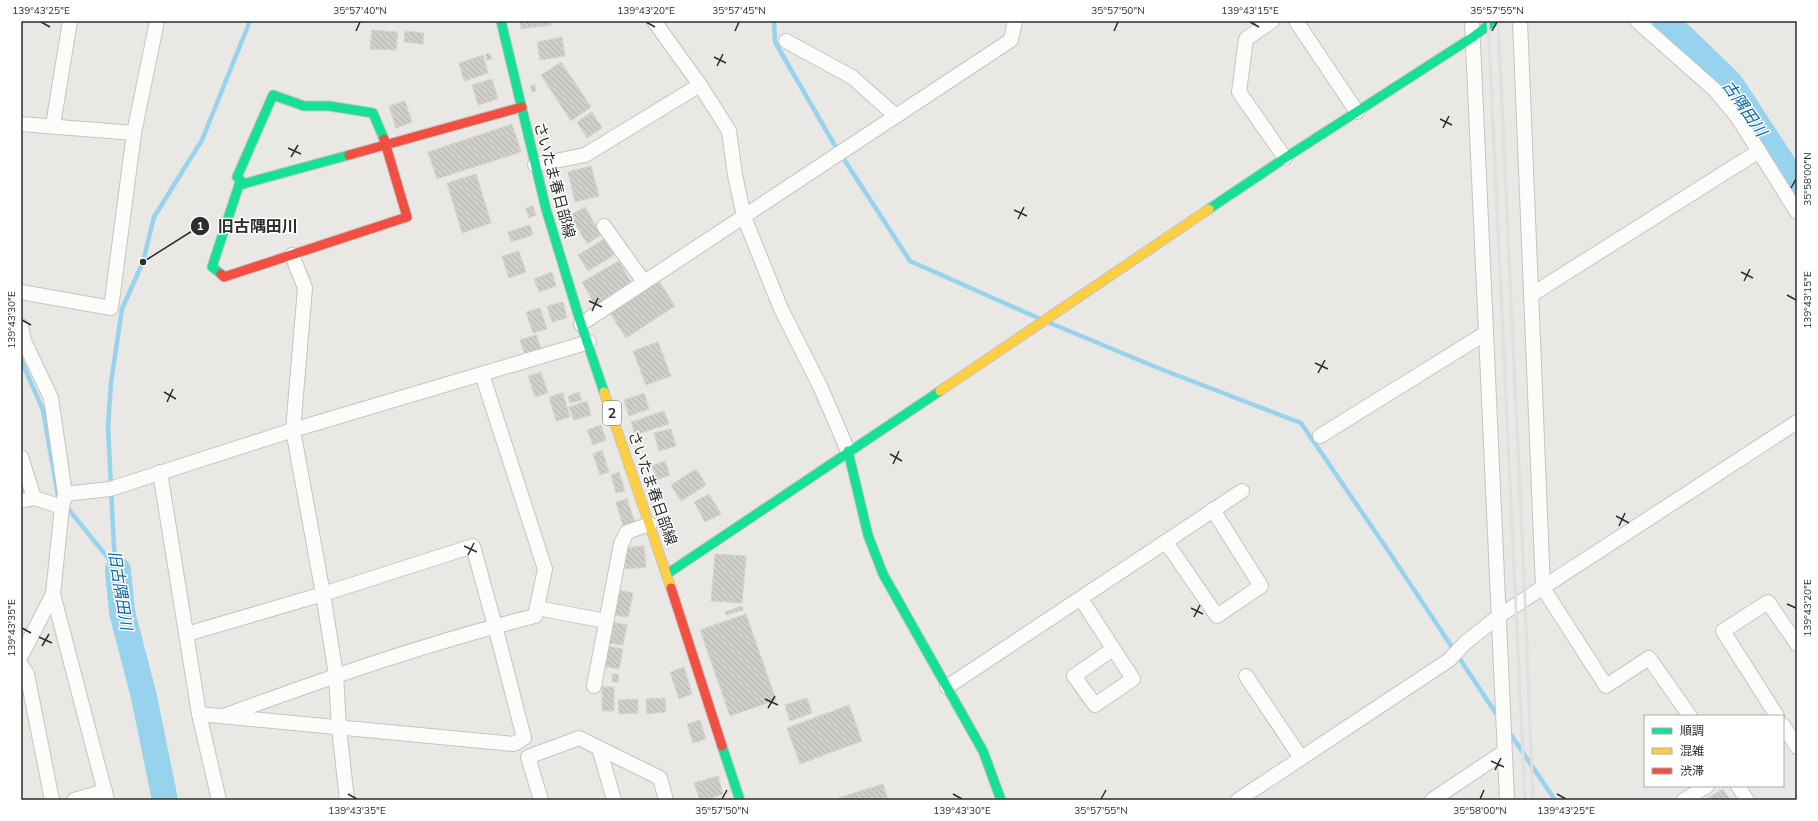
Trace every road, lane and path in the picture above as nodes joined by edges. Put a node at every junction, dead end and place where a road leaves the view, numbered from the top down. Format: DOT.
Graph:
graph roads {
  1 [pos="70,21"];
  2 [pos="156,21"];
  3 [pos="500,21"];
  4 [pos="654,21"];
  5 [pos="1015,21"];
  6 [pos="1272,21"];
  7 [pos="1296,21"];
  8 [pos="1472,21"];
  9 [pos="1494,21"];
  10 [pos="1520,21"];
  11 [pos="1637,21"];
  12 [pos="1473,38"];
  13 [pos="786,41"];
  14 [pos="700,85"];
  15 [pos="522,108"];
  16 [pos="1357,112"];
  17 [pos="896,116"];
  18 [pos="21,124"];
  19 [pos="52,125"];
  20 [pos="134,133"];
  21 [pos="386,145"];
  22 [pos="1759,151"];
  23 [pos="1285,158"];
  24 [pos="535,165"];
  25 [pos="244,184"];
  26 [pos="1797,212"];
  27 [pos="744,217"];
  28 [pos="604,226"];
  29 [pos="292,255"];
  30 [pos="644,282"];
  31 [pos="21,292"];
  32 [pos="1531,295"];
  33 [pos="581,324"];
  34 [pos="21,326"];
  35 [pos="1486,334"];
  36 [pos="588,342"];
  37 [pos="482,374"];
  38 [pos="1797,422"];
  39 [pos="293,430"];
  40 [pos="1320,436"];
  41 [pos="848,451"];
  42 [pos="21,457"];
  43 [pos="160,472"];
  44 [pos="1242,492"];
  45 [pos="27,500"];
  46 [pos="63,501"];
  47 [pos="1213,510"];
  48 [pos="650,524"];
  49 [pos="1166,542"];
  50 [pos="667,574"];
  51 [pos="1543,588"];
  52 [pos="53,594"];
  53 [pos="323,594"];
  54 [pos="1081,598"];
  55 [pos="536,608"];
  56 [pos="1499,616"];
  57 [pos="606,621"];
  58 [pos="495,626"];
  59 [pos="187,634"];
  60 [pos="1797,644"];
  61 [pos="1113,649"];
  62 [pos="21,656"];
  63 [pos="21,666"];
  64 [pos="336,675"];
  65 [pos="1246,676"];
  66 [pos="594,686"];
  67 [pos="947,687"];
  68 [pos="199,714"];
  69 [pos="1689,715"];
  70 [pos="1776,715"];
  71 [pos="223,716"];
  72 [pos="339,728"];
  73 [pos="1788,731"];
  74 [pos="1797,747"];
  75 [pos="599,748"];
  76 [pos="1504,752"];
  77 [pos="1301,758"];
  78 [pos="1705,787"];
  79 [pos="1739,787"];
  80 [pos="106,795"];
  81 [pos="52,800"];
  82 [pos="74,800"];
  83 [pos="219,800"];
  84 [pos="347,800"];
  85 [pos="541,800"];
  86 [pos="614,800"];
  87 [pos="666,800"];
  88 [pos="740,800"];
  89 [pos="1001,800"];
  90 [pos="1238,800"];
  91 [pos="1432,800"];
  92 [pos="1507,800"];
  93 [pos="1684,800"];
  94 [pos="1747,800"];
  1 -- 19 [label="street"];
  2 -- 20 [label="street"];
  3 -- 15 [label="street, さいたま春日部線 / 2"];
  4 -- 14 [label="street"];
  5 -- 17 [label="street"];
  6 -- 23 [label="street"];
  7 -- 16 [label="street"];
  8 -- 12 [label="street"];
  9 -- 12 [label="street"];
  10 -- 32 [label="street"];
  11 -- 22 [label="street"];
  12 -- 16 [label="street"];
  12 -- 35 [label="street"];
  13 -- 17 [label="street"];
  14 -- 24 [label="street"];
  14 -- 27 [label="street"];
  15 -- 21 [label="street"];
  15 -- 24 [label="street, さいたま春日部線 / 2"];
  16 -- 23 [label="street"];
  17 -- 27 [label="street"];
  18 -- 19 [label="street"];
  19 -- 20 [label="street"];
  20 -- 31 [label="street"];
  21 -- 25 [label="street"];
  21 -- 25 [label="street"];
  21 -- 29 [label="street"];
  22 -- 26 [label="street"];
  22 -- 32 [label="street"];
  23 -- 41 [label="street"];
  24 -- 33 [label="street, さいたま春日部線 / 2"];
  25 -- 29 [label="street"];
  27 -- 30 [label="street"];
  27 -- 41 [label="street"];
  28 -- 30 [label="street"];
  29 -- 39 [label="street"];
  30 -- 33 [label="street"];
  32 -- 51 [label="street"];
  33 -- 36 [label="street, さいたま春日部線 / 2"];
  34 -- 46 [label="street"];
  35 -- 40 [label="street"];
  35 -- 56 [label="street"];
  36 -- 37 [label="street"];
  36 -- 48 [label="street, さいたま春日部線 / 2"];
  37 -- 39 [label="street"];
  37 -- 55 [label="street"];
  38 -- 51 [label="street"];
  39 -- 43 [label="street"];
  39 -- 53 [label="street"];
  41 -- 50 [label="street"];
  41 -- 67 [label="street"];
  42 -- 45 [label="street"];
  43 -- 46 [label="street"];
  43 -- 59 [label="street"];
  44 -- 47 [label="street"];
  45 -- 46 [label="street"];
  46 -- 52 [label="street"];
  47 -- 49 [label="street"];
  47 -- 49 [label="street"];
  48 -- 50 [label="street, さいたま春日部線 / 2"];
  48 -- 57 [label="street"];
  49 -- 54 [label="street"];
  50 -- 88 [label="street, さいたま春日部線 / 2"];
  51 -- 56 [label="street"];
  51 -- 69 [label="street"];
  52 -- 62 [label="street"];
  52 -- 80 [label="street"];
  53 -- 58 [label="street"];
  53 -- 59 [label="street"];
  53 -- 64 [label="street"];
  54 -- 61 [label="street"];
  54 -- 67 [label="street"];
  55 -- 57 [label="street"];
  55 -- 58 [label="street"];
  56 -- 76 [label="street"];
  56 -- 77 [label="street"];
  57 -- 66 [label="street"];
  58 -- 64 [label="street"];
  58 -- 72 [label="street"];
  59 -- 68 [label="street"];
  60 -- 70 [label="street"];
  63 -- 81 [label="street"];
  64 -- 71 [label="street"];
  64 -- 72 [label="street"];
  65 -- 77 [label="street"];
  67 -- 89 [label="street"];
  68 -- 71 [label="street"];
  68 -- 83 [label="street"];
  71 -- 72 [label="street"];
  72 -- 84 [label="street"];
  73 -- 74 [label="street"];
  75 -- 85 [label="street"];
  75 -- 86 [label="street"];
  75 -- 87 [label="street"];
  76 -- 91 [label="street"];
  76 -- 92 [label="street"];
  77 -- 90 [label="street"];
  78 -- 93 [label="street"];
  79 -- 94 [label="street"];
  80 -- 82 [label="street"];
}
